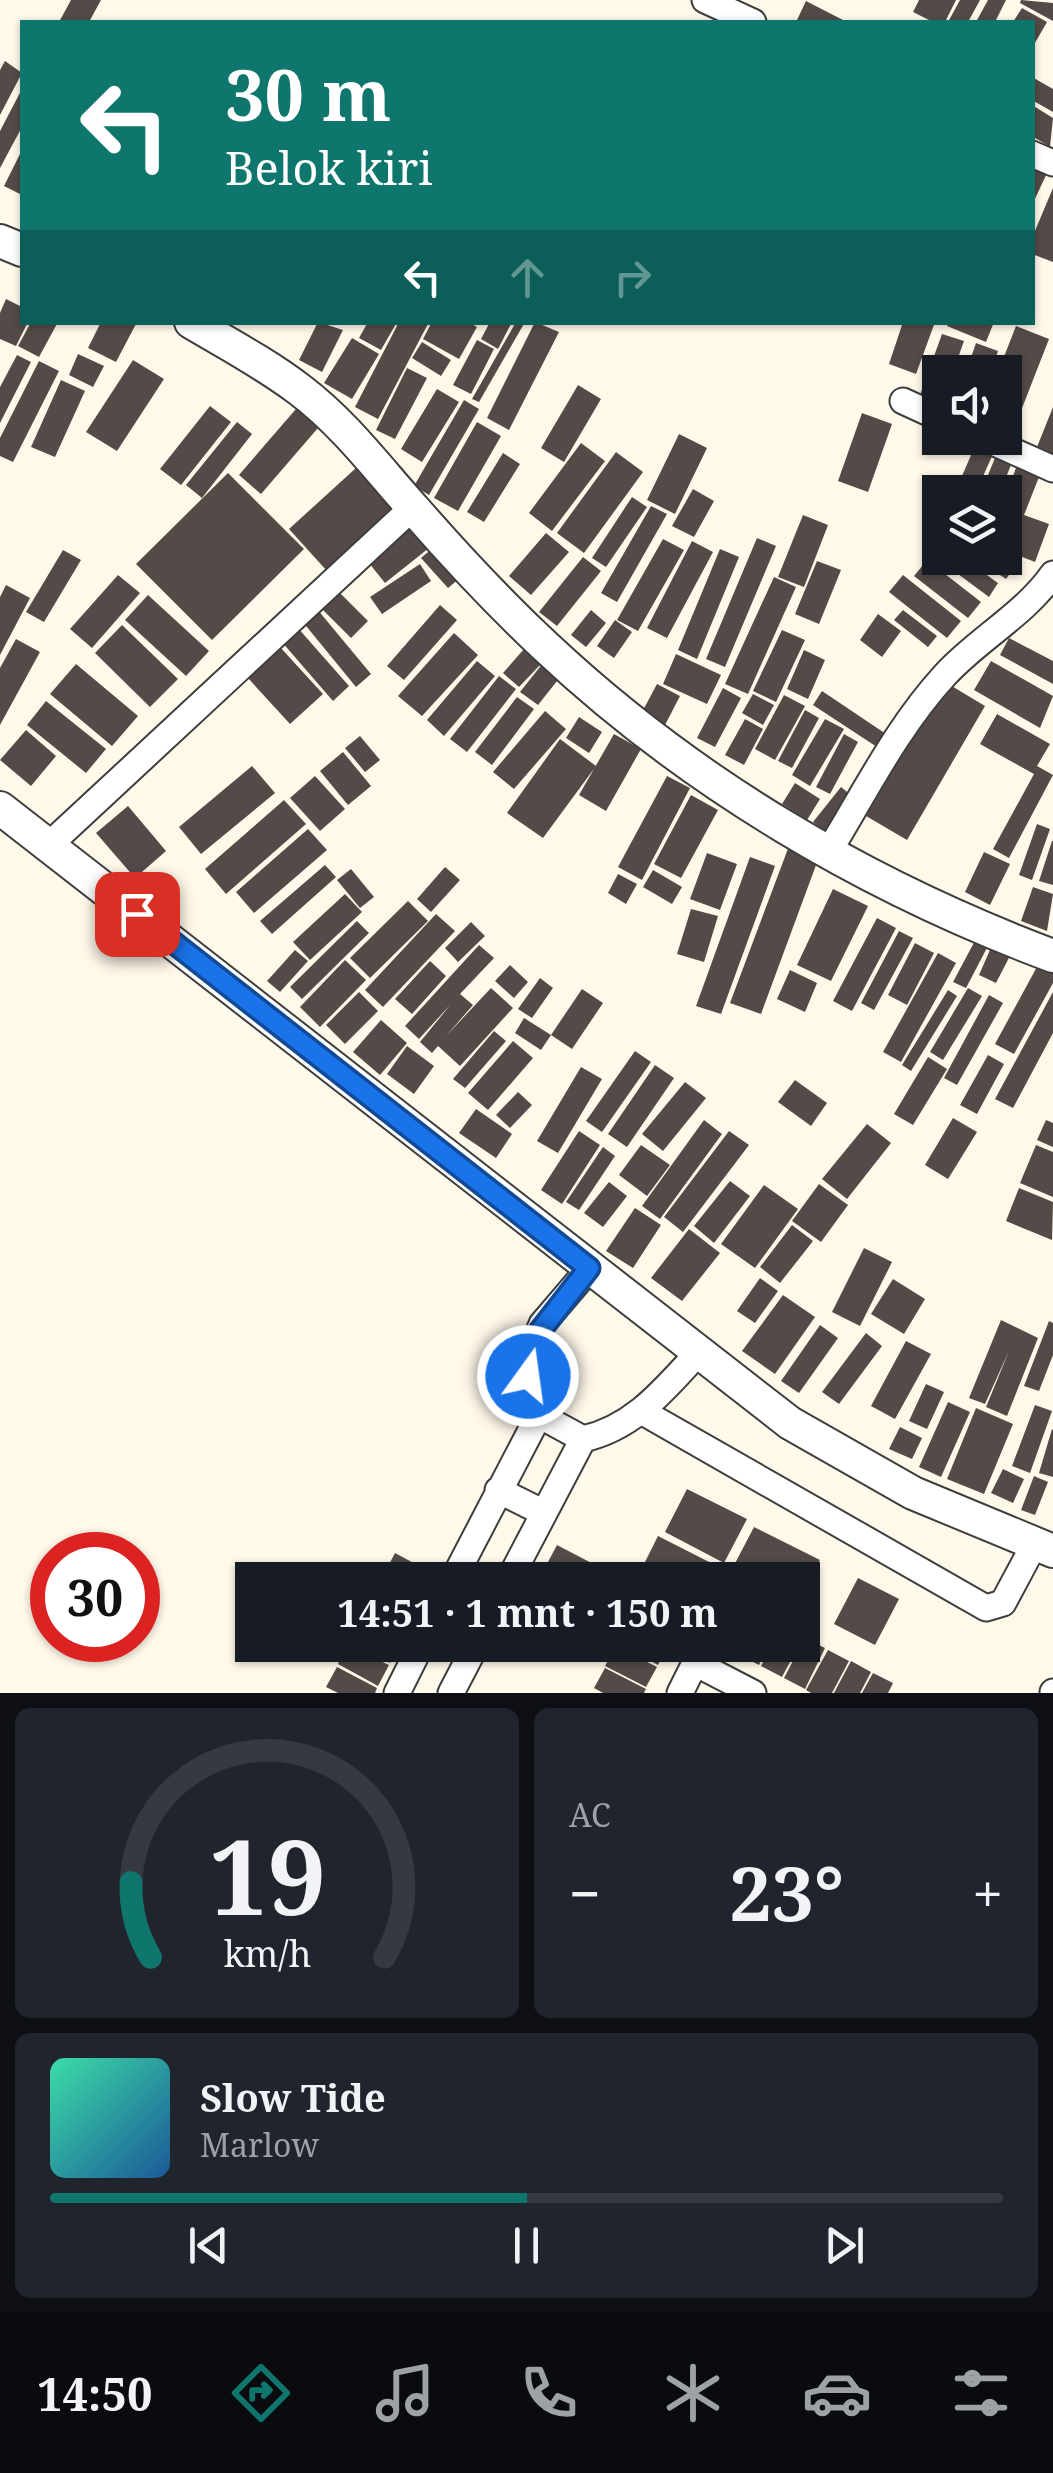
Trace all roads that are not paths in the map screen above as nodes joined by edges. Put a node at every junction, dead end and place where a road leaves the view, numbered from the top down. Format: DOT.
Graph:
graph roads {
  1 [pos="705,0"];
  2 [pos="749,20"];
  3 [pos="196,325"];
  4 [pos="903,401"];
  5 [pos="922,410"];
  6 [pos="1022,455"];
  7 [pos="1053,469"];
  8 [pos="412,508"];
  9 [pos="1051,580"];
  10 [pos="0,808"];
  11 [pos="49,845"];
  12 [pos="828,851"];
  13 [pos="1053,956"];
  14 [pos="589,1268"];
  15 [pos="696,1354"];
  16 [pos="641,1412"];
  17 [pos="539,1415"];
  18 [pos="584,1440"];
  19 [pos="498,1490"];
  20 [pos="544,1513"];
  21 [pos="1044,1548"];
  22 [pos="463,1562"];
  23 [pos="518,1562"];
  24 [pos="412,1662"];
  25 [pos="467,1662"];
  26 [pos="696,1662"];
  27 [pos="711,1662"];
  28 [pos="397,1693"];
  29 [pos="451,1693"];
  30 [pos="680,1693"];
  31 [pos="753,1693"];
  1 -- 2 [label="street"];
  3 -- 8 [label="street"];
  4 -- 5 [label="street"];
  6 -- 7 [label="street"];
  8 -- 11 [label="street"];
  8 -- 12 [label="street"];
  9 -- 12 [label="street"];
  10 -- 11 [label="street"];
  11 -- 14 [label="street"];
  12 -- 13 [label="street"];
  14 -- 15 [label="street"];
  14 -- 17 [label="street"];
  15 -- 16 [label="street"];
  15 -- 21 [label="street"];
  16 -- 18 [label="street"];
  16 -- 21 [label="street"];
  17 -- 18 [label="street"];
  17 -- 19 [label="street"];
  18 -- 20 [label="street"];
  19 -- 20 [label="street"];
  19 -- 22 [label="street"];
  20 -- 23 [label="street"];
  24 -- 28 [label="street"];
  25 -- 29 [label="street"];
  26 -- 30 [label="street"];
  27 -- 31 [label="street"];
}
